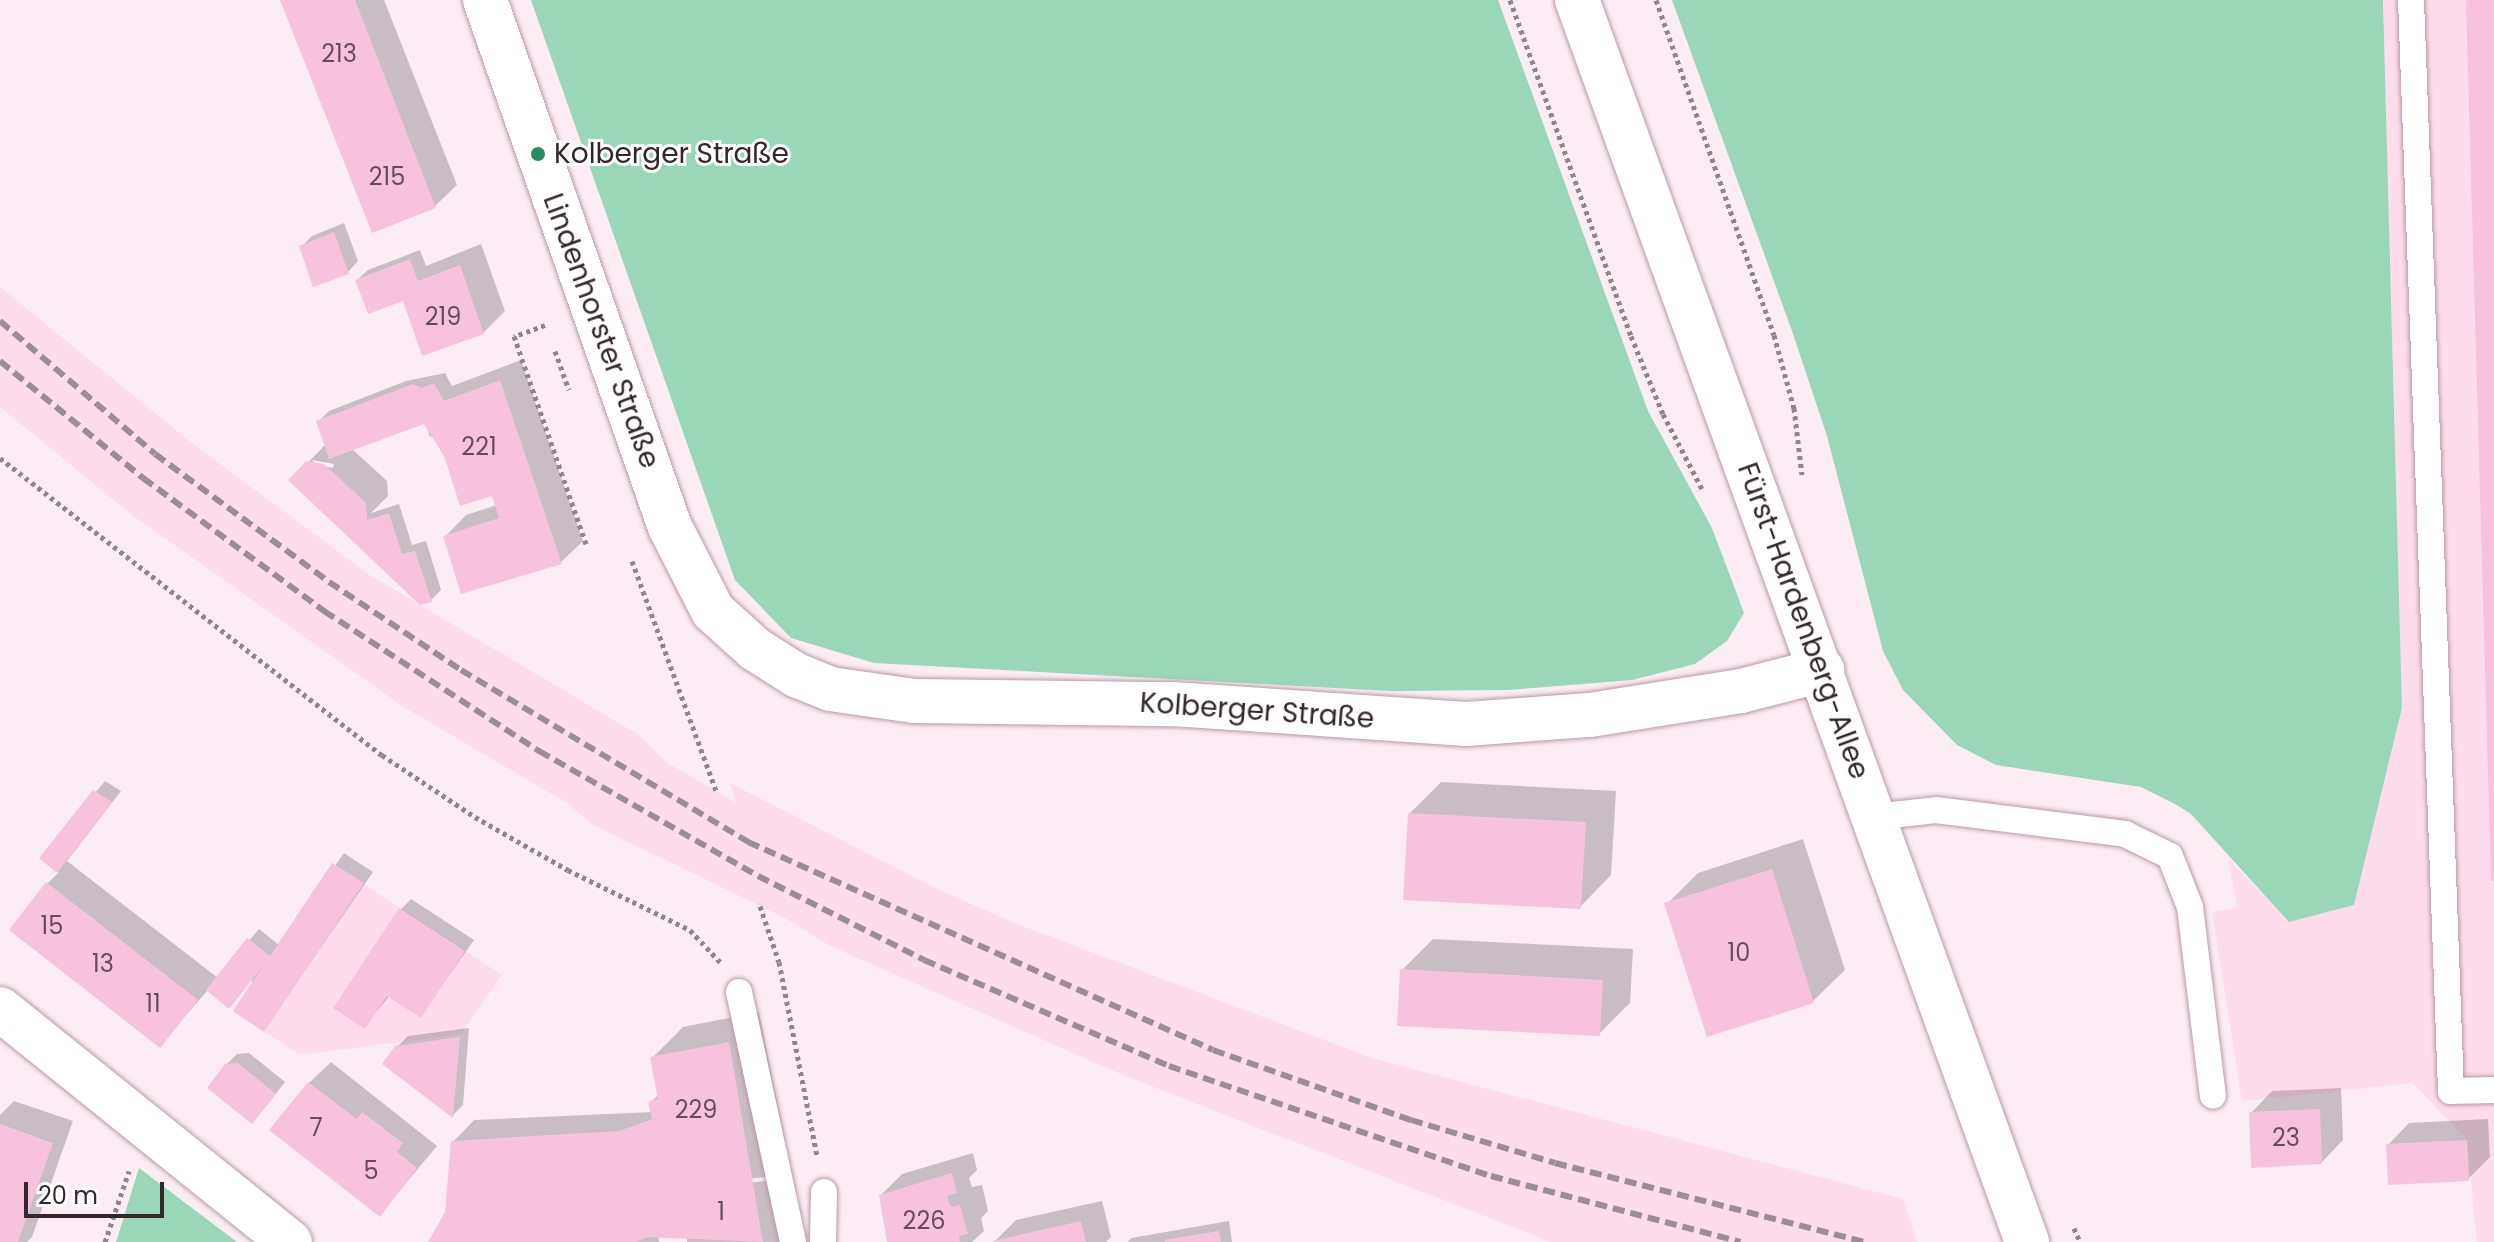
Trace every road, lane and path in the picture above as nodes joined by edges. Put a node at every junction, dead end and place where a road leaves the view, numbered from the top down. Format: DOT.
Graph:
graph roads {
  1 [pos="485,0"];
  2 [pos="1510,0"];
  3 [pos="1577,0"];
  4 [pos="1656,0"];
  5 [pos="2411,0"];
  6 [pos="545,325"];
  7 [pos="555,351"];
  8 [pos="571,395"];
  9 [pos="0,458"];
  10 [pos="1803,485"];
  11 [pos="1709,500"];
  12 [pos="586,544"];
  13 [pos="630,557"];
  14 [pos="713,611"];
  15 [pos="1822,670"];
  16 [pos="717,793"];
  17 [pos="1874,817"];
  18 [pos="760,906"];
  19 [pos="739,992"];
  20 [pos="0,1009"];
  21 [pos="2494,1090"];
  22 [pos="2213,1096"];
  23 [pos="145,1121"];
  24 [pos="824,1192"];
  25 [pos="105,1242"];
  26 [pos="290,1242"];
  27 [pos="793,1242"];
  28 [pos="823,1242"];
  29 [pos="2027,1242"];
  1 -- 14 [label="street, Lindenhorster Straße"];
  2 -- 11 [label="path"];
  3 -- 15 [label="street, Fürst-Hardenberg-Allee"];
  4 -- 10 [label="path"];
  5 -- 21 [label="lane"];
  6 -- 12 [label="path"];
  7 -- 8 [label="path"];
  9 -- 19 [label="path"];
  13 -- 16 [label="path"];
  14 -- 15 [label="street, Kolberger Straße"];
  15 -- 17 [label="street, Fürst-Hardenberg-Allee"];
  17 -- 22 [label="lane"];
  17 -- 29 [label="street, Fürst-Hardenberg-Allee"];
  18 -- 24 [label="path"];
  19 -- 27 [label="lane"];
  20 -- 23 [label="street"];
  23 -- 25 [label="path"];
  23 -- 26 [label="street"];
  24 -- 28 [label="lane"];
}
